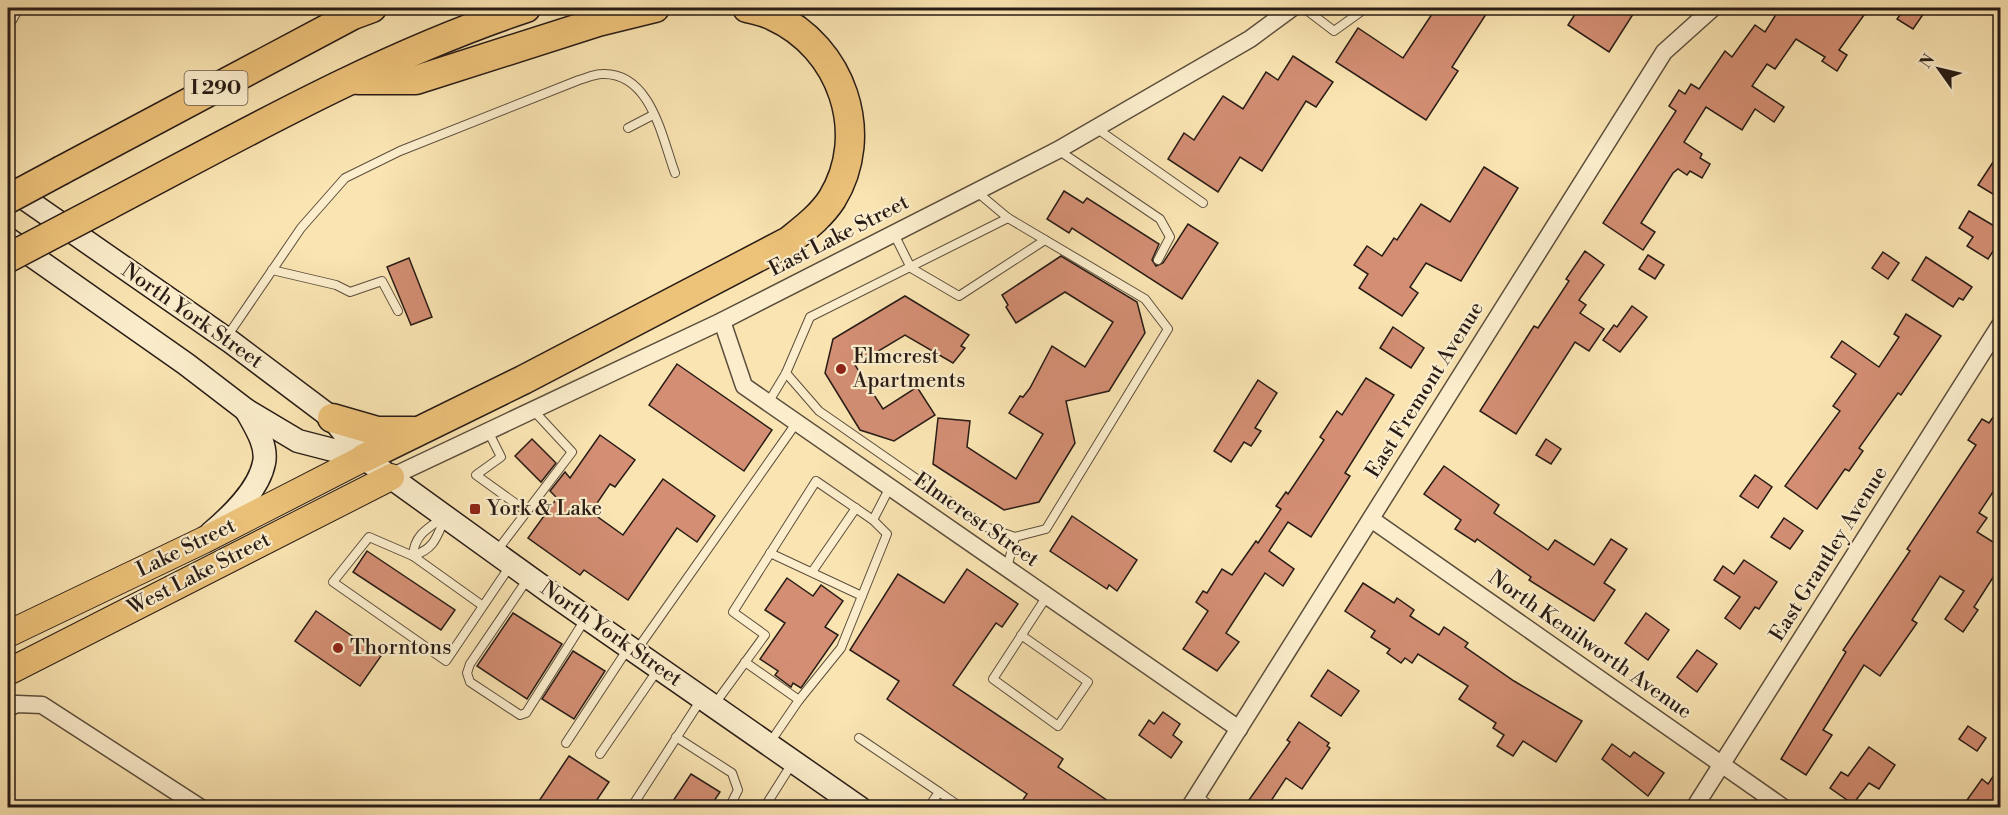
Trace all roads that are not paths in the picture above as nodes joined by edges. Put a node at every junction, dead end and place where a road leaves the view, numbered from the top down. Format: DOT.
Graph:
graph roads {
  1 [pos="19,8"];
  2 [pos="372,8"];
  3 [pos="526,8"];
  4 [pos="656,8"];
  5 [pos="747,8"];
  6 [pos="1292,8"];
  7 [pos="1304,8"];
  8 [pos="1366,8"];
  9 [pos="1713,8"];
  10 [pos="9,24"];
  11 [pos="347,80"];
  12 [pos="653,116"];
  13 [pos="628,128"];
  14 [pos="1096,128"];
  15 [pos="1058,150"];
  16 [pos="675,173"];
  17 [pos="8,187"];
  18 [pos="977,192"];
  19 [pos="8,199"];
  20 [pos="1203,203"];
  21 [pos="1008,218"];
  22 [pos="894,234"];
  23 [pos="8,239"];
  24 [pos="1046,240"];
  25 [pos="8,258"];
  26 [pos="1158,260"];
  27 [pos="911,268"];
  28 [pos="272,270"];
  29 [pos="398,311"];
  30 [pos="722,321"];
  31 [pos="2001,325"];
  32 [pos="225,339"];
  33 [pos="786,373"];
  34 [pos="768,403"];
  35 [pos="246,410"];
  36 [pos="533,410"];
  37 [pos="332,418"];
  38 [pos="797,423"];
  39 [pos="418,431"];
  40 [pos="488,431"];
  41 [pos="364,458"];
  42 [pos="391,477"];
  43 [pos="890,488"];
  44 [pos="856,508"];
  45 [pos="526,511"];
  46 [pos="446,517"];
  47 [pos="1371,519"];
  48 [pos="873,520"];
  49 [pos="1015,537"];
  50 [pos="204,540"];
  51 [pos="770,553"];
  52 [pos="412,556"];
  53 [pos="512,564"];
  54 [pos="1006,568"];
  55 [pos="812,572"];
  56 [pos="862,596"];
  57 [pos="1047,596"];
  58 [pos="483,606"];
  59 [pos="586,617"];
  60 [pos="8,634"];
  61 [pos="1021,635"];
  62 [pos="632,649"];
  63 [pos="745,662"];
  64 [pos="659,668"];
  65 [pos="8,672"];
  66 [pos="799,700"];
  67 [pos="708,702"];
  68 [pos="12,706"];
  69 [pos="1239,729"];
  70 [pos="676,737"];
  71 [pos="859,738"];
  72 [pos="566,743"];
  73 [pos="769,744"];
  74 [pos="600,754"];
  75 [pos="794,761"];
  76 [pos="1722,764"];
  77 [pos="939,792"];
  78 [pos="1193,802"];
  79 [pos="201,807"];
  80 [pos="631,807"];
  81 [pos="729,807"];
  82 [pos="764,807"];
  83 [pos="860,807"];
  84 [pos="928,807"];
  85 [pos="962,807"];
  86 [pos="1214,807"];
  87 [pos="1694,807"];
  88 [pos="1784,807"];
  1 -- 10 [label="lane"];
  2 -- 19 [label="highway, I 290, bridge"];
  3 -- 11 [label="highway, I 290"];
  4 -- 11 [label="highway"];
  5 -- 39 [label="highway"];
  6 -- 14 [label="street, East Lake Street"];
  7 -- 8 [label="lane"];
  9 -- 47 [label="street, East Fremont Avenue"];
  11 -- 25 [label="highway, I 290, bridge"];
  12 -- 13 [label="lane"];
  12 -- 16 [label="lane"];
  12 -- 28 [label="lane"];
  14 -- 15 [label="street, East Lake Street"];
  14 -- 20 [label="lane"];
  15 -- 18 [label="street, East Lake Street"];
  15 -- 26 [label="lane"];
  17 -- 32 [label="main road, North York Street"];
  18 -- 21 [label="lane"];
  18 -- 22 [label="street, East Lake Street"];
  21 -- 24 [label="lane"];
  21 -- 27 [label="lane"];
  22 -- 27 [label="lane"];
  22 -- 30 [label="street, East Lake Street"];
  23 -- 35 [label="main road, North York Street"];
  24 -- 27 [label="lane"];
  24 -- 49 [label="lane"];
  27 -- 33 [label="lane"];
  28 -- 29 [label="lane"];
  28 -- 32 [label="lane"];
  30 -- 34 [label="street, Elmcrest Street"];
  30 -- 36 [label="street, East Lake Street"];
  31 -- 76 [label="street, East Grantley Avenue"];
  32 -- 37 [label="main road, North York Street"];
  33 -- 34 [label="lane"];
  33 -- 49 [label="lane"];
  34 -- 38 [label="street, Elmcrest Street"];
  35 -- 41 [label="main road, North York Street"];
  35 -- 50 [label="main road"];
  36 -- 40 [label="street, East Lake Street"];
  36 -- 45 [label="lane"];
  37 -- 39 [label="highway"];
  37 -- 41 [label="main road, North York Street"];
  38 -- 43 [label="street, Elmcrest Street"];
  38 -- 62 [label="lane"];
  39 -- 41 [label="highway"];
  40 -- 42 [label="street, East Lake Street"];
  40 -- 45 [label="lane"];
  41 -- 42 [label="main road, North York Street"];
  41 -- 50 [label="main road, Lake Street"];
  42 -- 46 [label="main road, North York Street"];
  42 -- 65 [label="main road, West Lake Street"];
  43 -- 48 [label="lane"];
  43 -- 54 [label="street, Elmcrest Street"];
  44 -- 48 [label="lane"];
  44 -- 51 [label="lane"];
  44 -- 55 [label="lane"];
  45 -- 53 [label="lane"];
  46 -- 52 [label="lane"];
  46 -- 52 [label="lane"];
  46 -- 53 [label="main road, North York Street"];
  47 -- 69 [label="street, East Fremont Avenue"];
  47 -- 76 [label="street, North Kenilworth Avenue"];
  48 -- 56 [label="lane"];
  49 -- 54 [label="lane"];
  50 -- 60 [label="main road, Lake Street"];
  51 -- 55 [label="lane"];
  51 -- 63 [label="lane"];
  52 -- 58 [label="lane"];
  52 -- 58 [label="lane"];
  53 -- 58 [label="lane"];
  53 -- 59 [label="main road, North York Street"];
  53 -- 59 [label="lane"];
  54 -- 57 [label="street, Elmcrest Street"];
  55 -- 56 [label="lane"];
  56 -- 66 [label="lane"];
  57 -- 61 [label="lane"];
  57 -- 69 [label="street, Elmcrest Street"];
  59 -- 62 [label="main road, North York Street"];
  61 -- 61 [label="lane"];
  62 -- 64 [label="main road, North York Street"];
  62 -- 72 [label="lane"];
  63 -- 66 [label="lane"];
  63 -- 67 [label="lane"];
  64 -- 67 [label="main road, North York Street"];
  64 -- 74 [label="lane"];
  66 -- 73 [label="lane"];
  67 -- 70 [label="lane"];
  67 -- 73 [label="main road, North York Street"];
  68 -- 79 [label="street"];
  69 -- 78 [label="street, East Fremont Avenue"];
  70 -- 80 [label="lane"];
  70 -- 81 [label="lane"];
  71 -- 77 [label="lane"];
  73 -- 75 [label="main road, North York Street"];
  75 -- 82 [label="lane"];
  75 -- 83 [label="main road, North York Street"];
  76 -- 87 [label="street, East Grantley Avenue"];
  76 -- 88 [label="street, North Kenilworth Avenue"];
  77 -- 84 [label="lane"];
  77 -- 85 [label="lane"];
  78 -- 86 [label="lane"];
}
